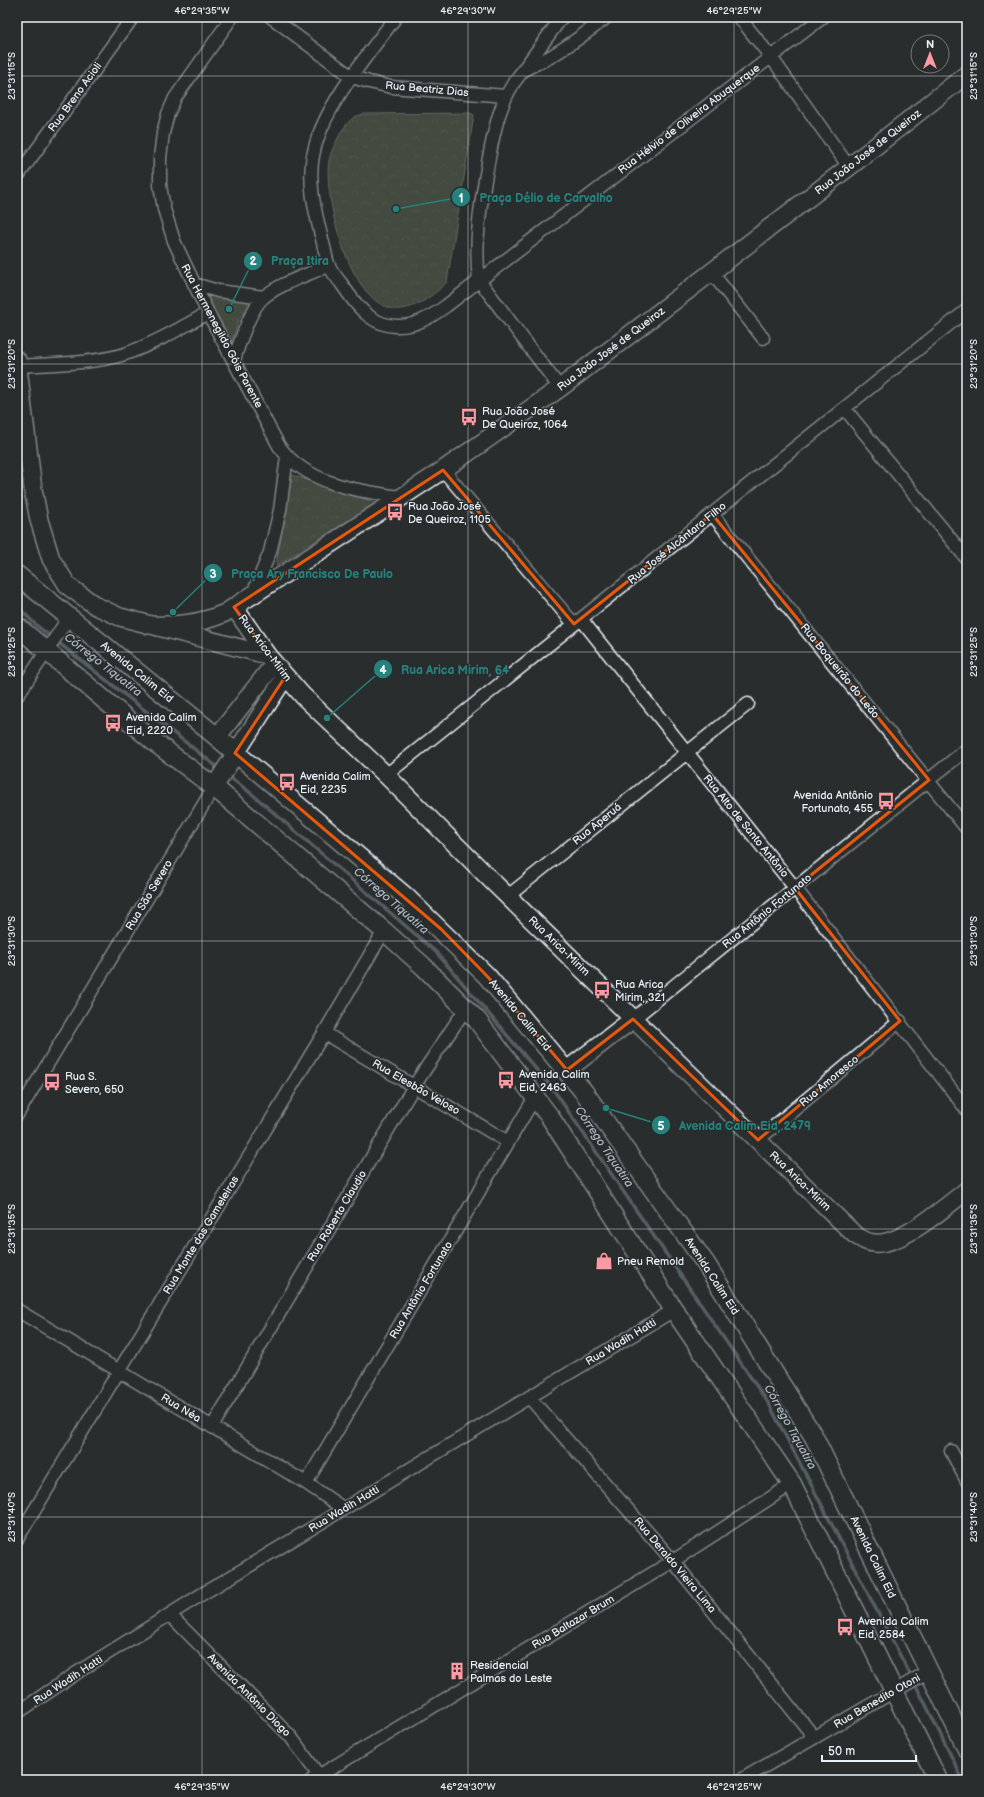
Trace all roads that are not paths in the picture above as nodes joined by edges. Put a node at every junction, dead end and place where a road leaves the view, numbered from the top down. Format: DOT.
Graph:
graph roads {
  1 [pos="133,17"];
  2 [pos="232,17"];
  3 [pos="272,17"];
  4 [pos="396,17"];
  5 [pos="562,17"];
  6 [pos="607,17"];
  7 [pos="739,17"];
  8 [pos="823,17"];
  9 [pos="771,57"];
  10 [pos="522,71"];
  11 [pos="967,74"];
  12 [pos="352,76"];
  13 [pos="506,96"];
  14 [pos="849,168"];
  15 [pos="17,177"];
  16 [pos="329,266"];
  17 [pos="712,273"];
  18 [pos="479,280"];
  19 [pos="194,284"];
  20 [pos="264,297"];
  21 [pos="967,310"];
  22 [pos="208,313"];
  23 [pos="763,338"];
  24 [pos="234,360"];
  25 [pos="18,363"];
  26 [pos="560,388"];
  27 [pos="845,409"];
  28 [pos="287,456"];
  29 [pos="443,470"];
  30 [pos="400,497"];
  31 [pos="712,514"];
  32 [pos="967,559"];
  33 [pos="17,575"];
  34 [pos="252,596"];
  35 [pos="234,607"];
  36 [pos="68,617"];
  37 [pos="578,622"];
  38 [pos="148,625"];
  39 [pos="17,626"];
  40 [pos="45,651"];
  41 [pos="270,659"];
  42 [pos="285,677"];
  43 [pos="17,696"];
  44 [pos="748,704"];
  45 [pos="217,737"];
  46 [pos="967,750"];
  47 [pos="686,752"];
  48 [pos="224,771"];
  49 [pos="386,775"];
  50 [pos="929,780"];
  51 [pos="967,829"];
  52 [pos="796,888"];
  53 [pos="508,896"];
  54 [pos="384,931"];
  55 [pos="466,1008"];
  56 [pos="633,1019"];
  57 [pos="900,1021"];
  58 [pos="324,1033"];
  59 [pos="567,1070"];
  60 [pos="414,1086"];
  61 [pos="536,1097"];
  62 [pos="967,1110"];
  63 [pos="17,1115"];
  64 [pos="758,1140"];
  65 [pos="508,1142"];
  66 [pos="967,1190"];
  67 [pos="17,1310"];
  68 [pos="674,1310"];
  69 [pos="119,1371"];
  70 [pos="529,1397"];
  71 [pos="212,1427"];
  72 [pos="952,1452"];
  73 [pos="967,1481"];
  74 [pos="306,1483"];
  75 [pos="792,1484"];
  76 [pos="344,1509"];
  77 [pos="17,1539"];
  78 [pos="673,1561"];
  79 [pos="170,1615"];
  80 [pos="925,1674"];
  81 [pos="900,1688"];
  82 [pos="17,1713"];
  83 [pos="814,1737"];
  84 [pos="967,1749"];
  85 [pos="318,1778"];
  86 [pos="741,1780"];
  87 [pos="938,1780"];
  1 -- 15 [label="street, Rua Breno Acioli"];
  2 -- 19 [label="street, Rua Hermenegildo Góis Parente"];
  3 -- 12 [label="street, Rua Beatriz Dias"];
  4 -- 12 [label="street"];
  5 -- 10 [label="street"];
  6 -- 10 [label="street"];
  7 -- 9 [label="street"];
  8 -- 9 [label="street, Rua Hélvio de Oliveira Abuquerque"];
  9 -- 14 [label="street"];
  9 -- 18 [label="street, Rua Hélvio de Oliveira Abuquerque"];
  10 -- 13 [label="street"];
  11 -- 14 [label="street, Rua João José de Queiroz"];
  12 -- 13 [label="street, Rua Beatriz Dias"];
  12 -- 16 [label="street"];
  13 -- 18 [label="street"];
  14 -- 17 [label="street, Rua João José de Queiroz"];
  16 -- 18 [label="street, Rua Hélvio de Oliveira Abuquerque"];
  16 -- 20 [label="street"];
  17 -- 23 [label="street"];
  17 -- 26 [label="street, Rua João José de Queiroz"];
  18 -- 26 [label="street"];
  19 -- 20 [label="street"];
  19 -- 22 [label="street, Rua Hermenegildo Góis Parente"];
  20 -- 24 [label="street"];
  21 -- 27 [label="street, Rua José Alcântara Filho"];
  22 -- 24 [label="street, Rua Hermenegildo Góis Parente"];
  22 -- 25 [label="street"];
  24 -- 28 [label="street, Rua Hermenegildo Góis Parente"];
  25 -- 38 [label="street"];
  26 -- 29 [label="street, Rua João José de Queiroz"];
  27 -- 31 [label="street, Rua José Alcântara Filho"];
  27 -- 32 [label="street"];
  28 -- 30 [label="street, Rua Hermenegildo Góis Parente"];
  28 -- 34 [label="street"];
  29 -- 30 [label="street, Rua João José de Queiroz"];
  29 -- 37 [label="street, Rua Alto de Santo Antônio"];
  30 -- 34 [label="street, Rua João José de Queiroz"];
  31 -- 37 [label="street, Rua José Alcântara Filho"];
  31 -- 50 [label="street, Rua Boqueirão do Leão"];
  33 -- 36 [label="main road, Avenida Calim Eid"];
  34 -- 35 [label="street, Rua João José de Queiroz"];
  35 -- 38 [label="street, Rua João José de Queiroz"];
  35 -- 41 [label="street, Rua Arica-Mirim"];
  36 -- 40 [label="street"];
  36 -- 45 [label="main road, Avenida Calim Eid"];
  37 -- 47 [label="street, Rua Alto de Santo Antônio"];
  37 -- 49 [label="street, Rua José Alcântara Filho"];
  38 -- 41 [label="street"];
  39 -- 40 [label="main road, Avenida Calim Eid"];
  40 -- 43 [label="street"];
  40 -- 48 [label="main road, Avenida Calim Eid"];
  41 -- 42 [label="street, Rua Arica-Mirim"];
  41 -- 45 [label="street"];
  42 -- 48 [label="street, Rua São Severo"];
  42 -- 49 [label="street, Rua Arica-Mirim"];
  44 -- 47 [label="street, Rua Aperuá"];
  45 -- 48 [label="main road, Avenida Calim Eid"];
  46 -- 50 [label="street, Rua Antônio Fortunato"];
  47 -- 52 [label="street, Rua Alto de Santo Antônio"];
  47 -- 53 [label="street, Rua Aperuá"];
  48 -- 54 [label="main road, Avenida Calim Eid"];
  48 -- 59 [label="main road, Avenida Calim Eid"];
  48 -- 63 [label="street, Rua São Severo"];
  49 -- 53 [label="street, Rua Arica-Mirim"];
  50 -- 51 [label="street, Rua Boqueirão do Leão"];
  50 -- 52 [label="street, Rua Antônio Fortunato"];
  52 -- 56 [label="street, Rua Antônio Fortunato"];
  52 -- 57 [label="street, Rua Alto de Santo Antônio"];
  53 -- 56 [label="street, Rua Arica-Mirim"];
  54 -- 55 [label="main road, Avenida Calim Eid"];
  54 -- 58 [label="street, Rua Monte das Gameleiras"];
  55 -- 60 [label="street, Rua Roberto Claudio"];
  55 -- 61 [label="main road, Avenida Calim Eid"];
  56 -- 59 [label="street, Rua Antônio Fortunato"];
  56 -- 64 [label="street, Rua Arica-Mirim"];
  57 -- 62 [label="street, Rua Alto de Santo Antônio"];
  57 -- 64 [label="street, Rua Amoresco"];
  58 -- 60 [label="street, Rua Elesbão Veloso"];
  58 -- 69 [label="street, Rua Monte das Gameleiras"];
  59 -- 80 [label="main road, Avenida Calim Eid"];
  60 -- 65 [label="street, Rua Elesbão Veloso"];
  60 -- 71 [label="street, Rua Roberto Claudio"];
  61 -- 65 [label="street, Rua Antônio Fortunato"];
  61 -- 68 [label="main road, Avenida Calim Eid"];
  64 -- 66 [label="street, Rua Arica-Mirim"];
  65 -- 74 [label="street, Rua Antônio Fortunato"];
  67 -- 69 [label="street, Rua Néa"];
  68 -- 70 [label="street, Rua Wadih Hatti"];
  68 -- 75 [label="main road, Avenida Calim Eid"];
  69 -- 71 [label="street, Rua Néa"];
  69 -- 77 [label="street, Rua Monte das Gameleiras"];
  70 -- 76 [label="street, Rua Wadih Hatti"];
  70 -- 78 [label="street, Rua Deraldo Vieira Lima"];
  71 -- 74 [label="street, Rua Néa"];
  72 -- 73 [label="street"];
  74 -- 76 [label="street, Rua Néa"];
  75 -- 78 [label="street, Rua Baltazar Brum"];
  75 -- 81 [label="main road, Avenida Calim Eid"];
  76 -- 79 [label="street, Rua Wadih Hatti"];
  78 -- 83 [label="street, Rua Deraldo Vieira Lima"];
  78 -- 85 [label="street, Rua Baltazar Brum"];
  79 -- 82 [label="street, Rua Wadih Hatti"];
  79 -- 85 [label="street, Avenida Antônio Diogo"];
  80 -- 81 [label="street, Rua Benedito Otoni"];
  80 -- 84 [label="main road, Avenida Calim Eid"];
  81 -- 83 [label="street, Rua Benedito Otoni"];
  81 -- 87 [label="main road, Avenida Calim Eid"];
  83 -- 86 [label="street, Rua Benedito Otoni"];
}
